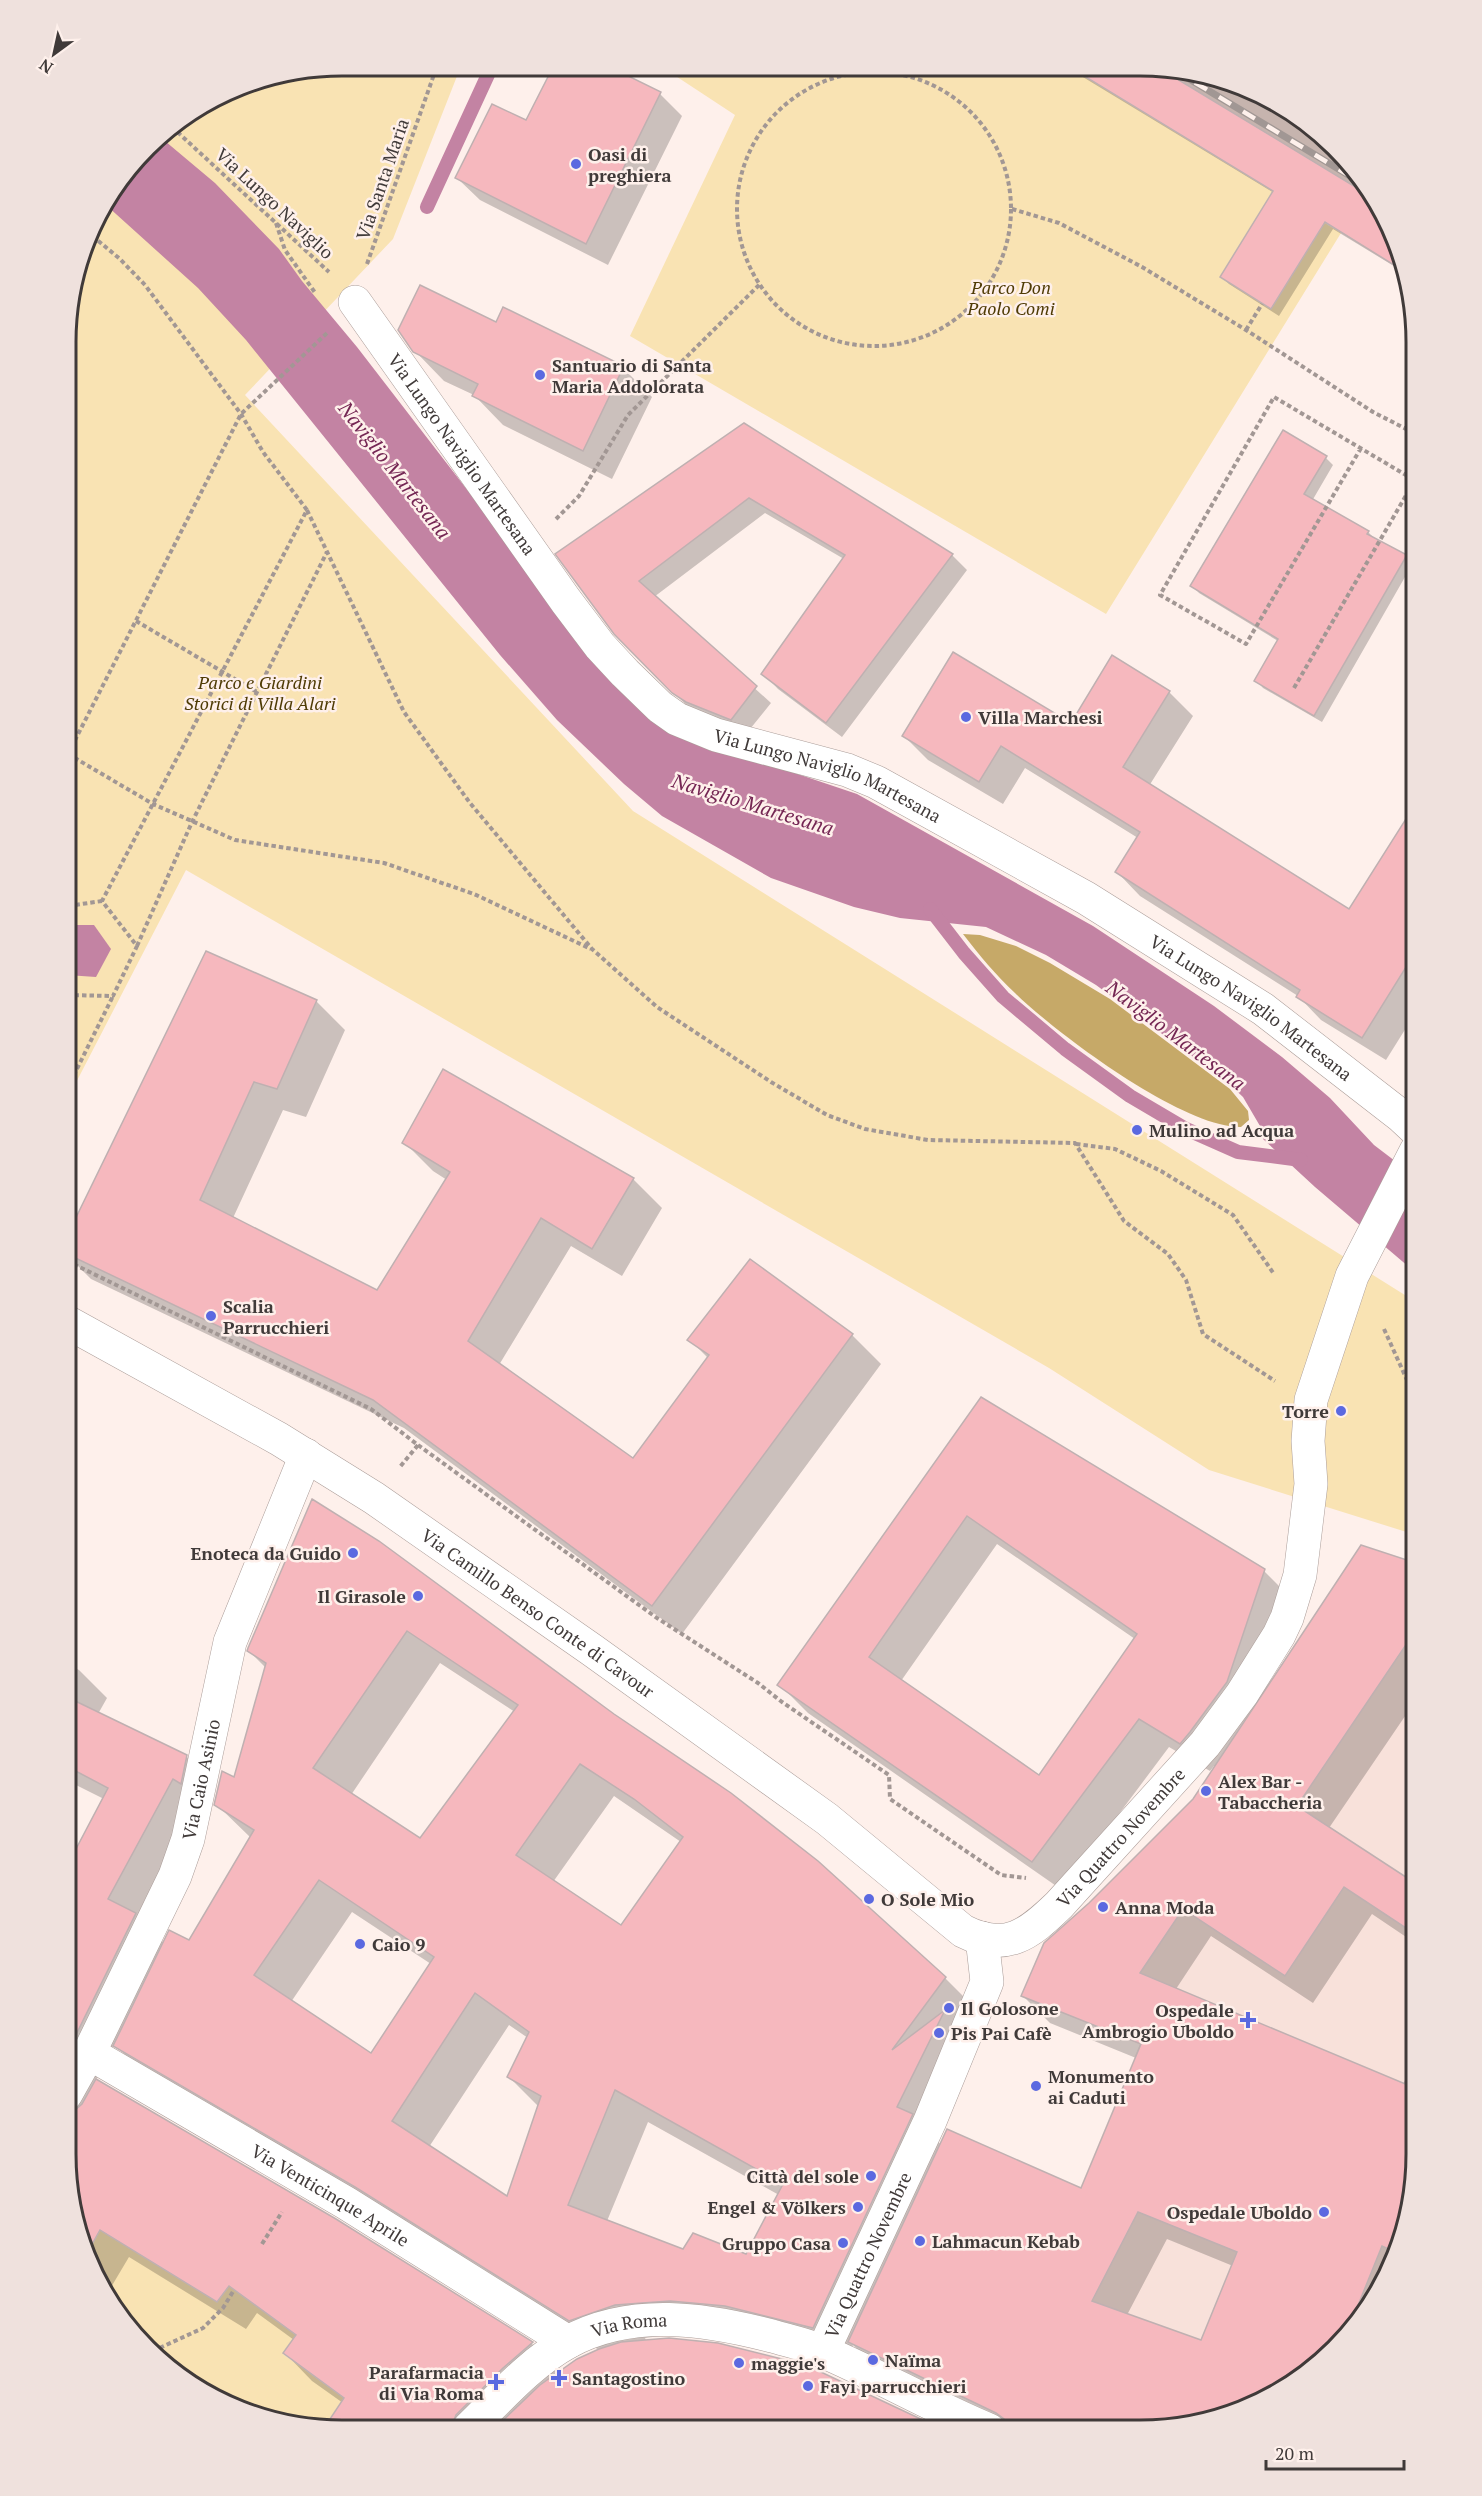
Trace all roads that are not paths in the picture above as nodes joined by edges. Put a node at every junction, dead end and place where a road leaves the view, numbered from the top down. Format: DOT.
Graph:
graph roads {
  1 [pos="355,302"];
  2 [pos="1406,1121"];
  3 [pos="1406,1171"];
  4 [pos="76,1327"];
  5 [pos="306,1455"];
  6 [pos="982,1938"];
  7 [pos="89,2053"];
  8 [pos="76,2076"];
  9 [pos="568,2342"];
  10 [pos="823,2351"];
  11 [pos="477,2420"];
  12 [pos="968,2420"];
  1 -- 2 [label="street, Via Lungo Naviglio Martesana"];
  3 -- 6 [label="street, Via Quattro Novembre"];
  4 -- 5 [label="street, Via Camillo Benso Conte di Cavour"];
  5 -- 6 [label="street, Via Camillo Benso Conte di Cavour"];
  5 -- 7 [label="street, Via Caio Asinio"];
  6 -- 10 [label="street, Via Quattro Novembre"];
  7 -- 8 [label="street, Via Caio Asinio"];
  7 -- 9 [label="street, Via Venticinque Aprile"];
  9 -- 10 [label="street, Via Roma"];
  9 -- 11 [label="street, Via Roma"];
  10 -- 12 [label="street, Via Roma"];
}
